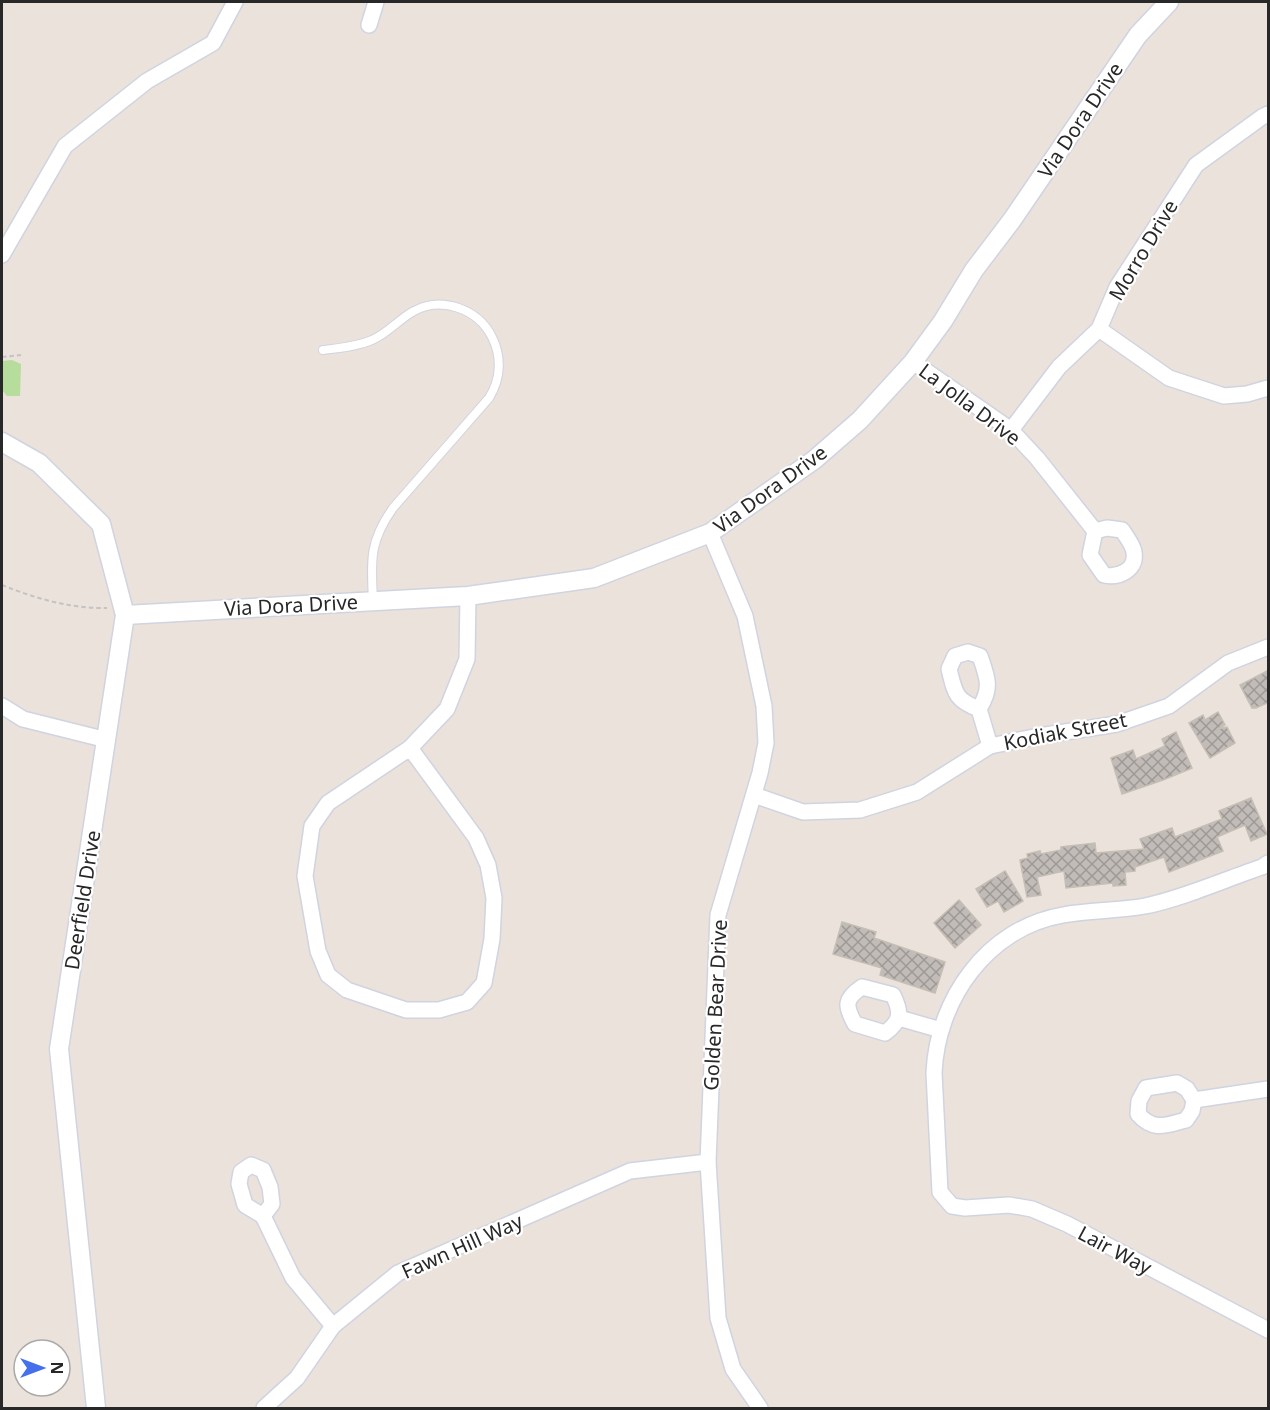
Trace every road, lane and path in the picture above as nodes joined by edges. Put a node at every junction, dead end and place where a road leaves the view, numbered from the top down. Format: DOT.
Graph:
graph roads {
  1 [pos="235,2"];
  2 [pos="376,2"];
  3 [pos="1169,2"];
  4 [pos="369,25"];
  5 [pos="1269,114"];
  6 [pos="2,255"];
  7 [pos="1099,329"];
  8 [pos="322,350"];
  9 [pos="21,355"];
  10 [pos="2,357"];
  11 [pos="913,362"];
  12 [pos="1269,388"];
  13 [pos="1011,430"];
  14 [pos="2,442"];
  15 [pos="1095,531"];
  16 [pos="710,533"];
  17 [pos="2,585"];
  18 [pos="468,596"];
  19 [pos="373,601"];
  20 [pos="123,610"];
  21 [pos="1269,647"];
  22 [pos="2,706"];
  23 [pos="979,710"];
  24 [pos="107,740"];
  25 [pos="990,746"];
  26 [pos="410,748"];
  27 [pos="754,795"];
  28 [pos="1269,863"];
  29 [pos="899,1018"];
  30 [pos="941,1030"];
  31 [pos="1269,1089"];
  32 [pos="1194,1100"];
  33 [pos="708,1162"];
  34 [pos="263,1216"];
  35 [pos="333,1326"];
  36 [pos="1269,1330"];
  37 [pos="96,1408"];
  38 [pos="264,1408"];
  39 [pos="760,1408"];
  1 -- 6 [label="street"];
  2 -- 4 [label="street"];
  3 -- 11 [label="street, Via Dora Drive"];
  5 -- 7 [label="street, Morro Drive"];
  7 -- 12 [label="street"];
  7 -- 13 [label="street, Morro Drive"];
  8 -- 19 [label="lane"];
  9 -- 10 [label="path"];
  11 -- 13 [label="street, La Jolla Drive"];
  11 -- 16 [label="street, Via Dora Drive"];
  13 -- 15 [label="street, La Jolla Drive"];
  14 -- 20 [label="street, Deerfield Drive"];
  16 -- 18 [label="street, Via Dora Drive"];
  16 -- 27 [label="street, Golden Bear Drive"];
  17 -- 20 [label="path"];
  18 -- 19 [label="street, Via Dora Drive"];
  18 -- 26 [label="street"];
  19 -- 20 [label="street, Via Dora Drive"];
  20 -- 24 [label="street, Deerfield Drive"];
  21 -- 25 [label="street, Kodiak Street"];
  22 -- 24 [label="street"];
  23 -- 25 [label="street"];
  24 -- 37 [label="street, Deerfield Drive"];
  25 -- 27 [label="street, Kodiak Street"];
  26 -- 26 [label="street"];
  27 -- 33 [label="street, Golden Bear Drive"];
  28 -- 30 [label="street"];
  29 -- 30 [label="street"];
  30 -- 36 [label="street, Lair Way"];
  31 -- 32 [label="street"];
  33 -- 35 [label="street, Fawn Hill Way"];
  33 -- 39 [label="street, Golden Bear Drive"];
  34 -- 35 [label="street"];
  35 -- 38 [label="street, Fawn Hill Way"];
}
